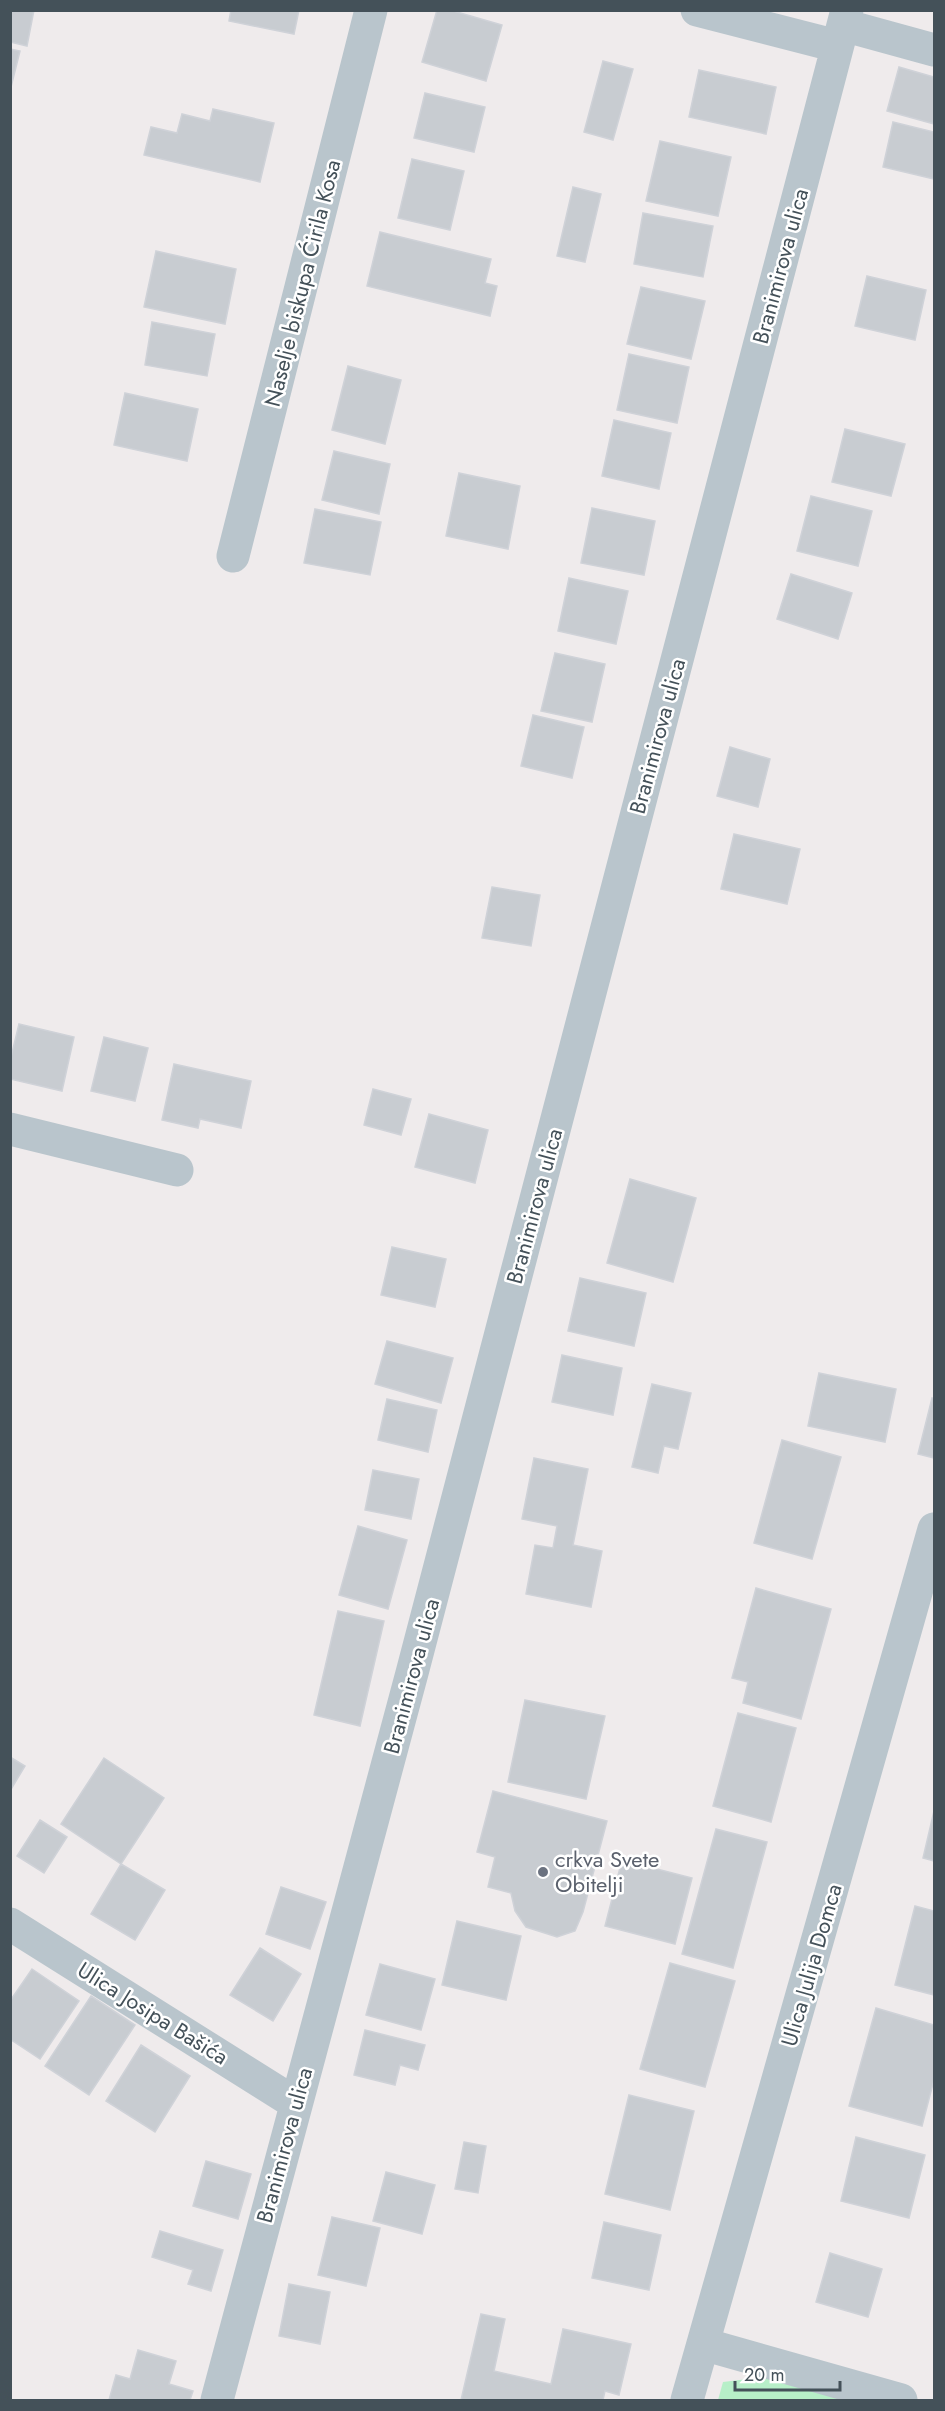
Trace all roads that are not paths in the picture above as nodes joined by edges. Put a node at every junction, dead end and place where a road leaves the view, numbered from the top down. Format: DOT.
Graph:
graph roads {
  1 [pos="371,10"];
  2 [pos="697,10"];
  3 [pos="842,27"];
  4 [pos="934,50"];
  5 [pos="233,556"];
  6 [pos="10,1129"];
  7 [pos="177,1170"];
  8 [pos="934,1529"];
  9 [pos="10,1924"];
  10 [pos="295,2103"];
  11 [pos="703,2344"];
  12 [pos="217,2400"];
  13 [pos="687,2400"];
  14 [pos="901,2400"];
  1 -- 5 [label="street, Naselje biskupa Ćirila Kosa"];
  2 -- 3 [label="street"];
  3 -- 4 [label="street"];
  3 -- 10 [label="street, Branimirova ulica"];
  6 -- 7 [label="street"];
  8 -- 11 [label="street, Ulica Julija Domca"];
  9 -- 10 [label="street, Ulica Josipa Bašića"];
  10 -- 12 [label="street, Branimirova ulica"];
  11 -- 13 [label="street, Ulica Julija Domca"];
  11 -- 14 [label="street"];
}
